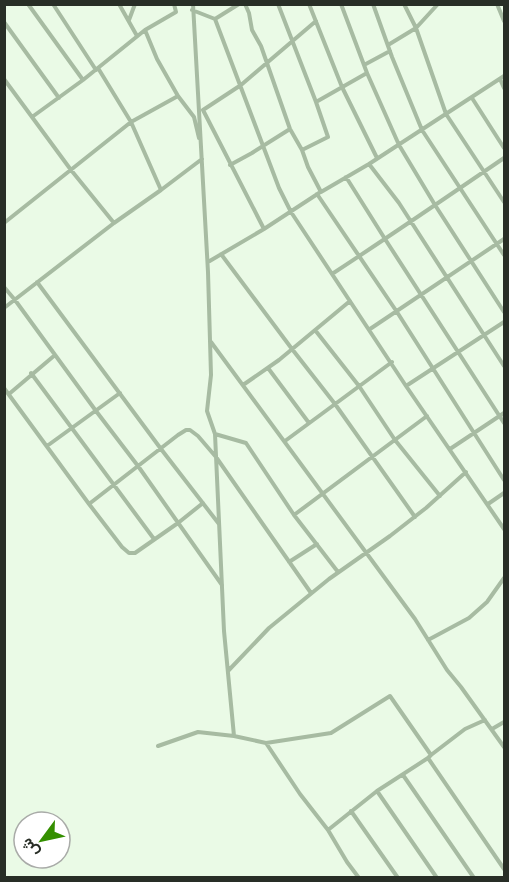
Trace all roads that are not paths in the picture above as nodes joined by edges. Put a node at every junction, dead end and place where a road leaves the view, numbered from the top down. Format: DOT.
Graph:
graph roads {
  1 [pos="28,4"];
  2 [pos="53,4"];
  3 [pos="119,4"];
  4 [pos="135,4"];
  5 [pos="174,4"];
  6 [pos="239,4"];
  7 [pos="245,4"];
  8 [pos="278,4"];
  9 [pos="309,4"];
  10 [pos="341,4"];
  11 [pos="373,4"];
  12 [pos="404,4"];
  13 [pos="438,4"];
  14 [pos="497,4"];
  15 [pos="192,7"];
  16 [pos="502,11"];
  17 [pos="215,20"];
  18 [pos="129,21"];
  19 [pos="316,21"];
  20 [pos="504,21"];
  21 [pos="4,22"];
  22 [pos="416,28"];
  23 [pos="145,30"];
  24 [pos="137,36"];
  25 [pos="293,41"];
  26 [pos="388,45"];
  27 [pos="390,51"];
  28 [pos="267,63"];
  29 [pos="364,65"];
  30 [pos="97,69"];
  31 [pos="367,73"];
  32 [pos="504,76"];
  33 [pos="4,79"];
  34 [pos="500,79"];
  35 [pos="82,80"];
  36 [pos="241,85"];
  37 [pos="342,87"];
  38 [pos="504,88"];
  39 [pos="178,96"];
  40 [pos="59,98"];
  41 [pos="472,98"];
  42 [pos="316,102"];
  43 [pos="199,105"];
  44 [pos="203,110"];
  45 [pos="446,114"];
  46 [pos="32,117"];
  47 [pos="131,122"];
  48 [pos="290,129"];
  49 [pos="422,130"];
  50 [pos="399,145"];
  51 [pos="263,146"];
  52 [pos="202,148"];
  53 [pos="504,148"];
  54 [pos="302,150"];
  55 [pos="377,158"];
  56 [pos="504,158"];
  57 [pos="202,159"];
  58 [pos="369,164"];
  59 [pos="230,165"];
  60 [pos="71,170"];
  61 [pos="484,171"];
  62 [pos="346,177"];
  63 [pos="461,189"];
  64 [pos="161,190"];
  65 [pos="319,193"];
  66 [pos="504,202"];
  67 [pos="435,205"];
  68 [pos="291,212"];
  69 [pos="411,222"];
  70 [pos="4,223"];
  71 [pos="114,223"];
  72 [pos="264,229"];
  73 [pos="385,239"];
  74 [pos="504,240"];
  75 [pos="497,244"];
  76 [pos="221,254"];
  77 [pos="504,255"];
  78 [pos="359,256"];
  79 [pos="472,261"];
  80 [pos="208,262"];
  81 [pos="332,274"];
  82 [pos="446,278"];
  83 [pos="37,282"];
  84 [pos="4,288"];
  85 [pos="421,294"];
  86 [pos="15,300"];
  87 [pos="350,301"];
  88 [pos="4,308"];
  89 [pos="397,312"];
  90 [pos="504,312"];
  91 [pos="504,322"];
  92 [pos="370,329"];
  93 [pos="315,330"];
  94 [pos="485,336"];
  95 [pos="211,342"];
  96 [pos="292,349"];
  97 [pos="459,353"];
  98 [pos="55,355"];
  99 [pos="392,362"];
  100 [pos="504,366"];
  101 [pos="268,368"];
  102 [pos="434,368"];
  103 [pos="31,373"];
  104 [pos="243,385"];
  105 [pos="359,386"];
  106 [pos="406,386"];
  107 [pos="4,388"];
  108 [pos="120,393"];
  109 [pos="9,394"];
  110 [pos="335,404"];
  111 [pos="96,411"];
  112 [pos="502,415"];
  113 [pos="427,416"];
  114 [pos="309,423"];
  115 [pos="504,423"];
  116 [pos="72,428"];
  117 [pos="475,433"];
  118 [pos="215,434"];
  119 [pos="395,440"];
  120 [pos="285,441"];
  121 [pos="47,446"];
  122 [pos="161,449"];
  123 [pos="450,449"];
  124 [pos="216,457"];
  125 [pos="373,457"];
  126 [pos="138,466"];
  127 [pos="466,472"];
  128 [pos="504,480"];
  129 [pos="114,485"];
  130 [pos="504,493"];
  131 [pos="323,495"];
  132 [pos="440,496"];
  133 [pos="203,503"];
  134 [pos="89,504"];
  135 [pos="488,504"];
  136 [pos="294,515"];
  137 [pos="415,517"];
  138 [pos="178,523"];
  139 [pos="219,525"];
  140 [pos="504,529"];
  141 [pos="154,539"];
  142 [pos="317,544"];
  143 [pos="366,553"];
  144 [pos="289,561"];
  145 [pos="338,572"];
  146 [pos="504,578"];
  147 [pos="222,586"];
  148 [pos="311,593"];
  149 [pos="428,640"];
  150 [pos="228,671"];
  151 [pos="485,720"];
  152 [pos="504,722"];
  153 [pos="492,729"];
  154 [pos="234,736"];
  155 [pos="266,743"];
  156 [pos="158,746"];
  157 [pos="504,747"];
  158 [pos="430,756"];
  159 [pos="403,775"];
  160 [pos="377,791"];
  161 [pos="351,811"];
  162 [pos="328,831"];
  163 [pos="504,869"];
  164 [pos="359,878"];
  165 [pos="398,878"];
  166 [pos="437,878"];
  167 [pos="474,878"];
  1 -- 35 [label="street"];
  2 -- 30 [label="street"];
  3 -- 18 [label="street"];
  4 -- 18 [label="street"];
  5 -- 23 [label="street"];
  6 -- 17 [label="street"];
  7 -- 28 [label="street"];
  8 -- 25 [label="street"];
  9 -- 19 [label="street"];
  10 -- 29 [label="street"];
  11 -- 26 [label="street"];
  12 -- 22 [label="street"];
  13 -- 22 [label="street"];
  14 -- 16 [label="street"];
  15 -- 17 [label="street"];
  15 -- 43 [label="street"];
  16 -- 20 [label="street"];
  17 -- 36 [label="street"];
  18 -- 24 [label="street"];
  19 -- 25 [label="street"];
  19 -- 37 [label="street"];
  21 -- 40 [label="street"];
  22 -- 26 [label="street"];
  22 -- 45 [label="street"];
  23 -- 24 [label="street"];
  23 -- 39 [label="street"];
  24 -- 30 [label="street"];
  25 -- 28 [label="street"];
  25 -- 42 [label="street"];
  26 -- 27 [label="street"];
  27 -- 29 [label="street"];
  27 -- 49 [label="street"];
  28 -- 36 [label="street"];
  28 -- 48 [label="street"];
  29 -- 31 [label="street"];
  30 -- 35 [label="street"];
  30 -- 47 [label="street"];
  31 -- 37 [label="street"];
  31 -- 50 [label="street"];
  32 -- 34 [label="street"];
  33 -- 46 [label="street"];
  34 -- 38 [label="street"];
  34 -- 41 [label="street"];
  35 -- 40 [label="street"];
  36 -- 44 [label="street"];
  36 -- 51 [label="street"];
  37 -- 42 [label="street"];
  37 -- 55 [label="street"];
  39 -- 47 [label="street"];
  39 -- 52 [label="street"];
  40 -- 46 [label="street"];
  41 -- 45 [label="street"];
  41 -- 53 [label="street"];
  42 -- 54 [label="street"];
  43 -- 44 [label="street"];
  43 -- 52 [label="street"];
  44 -- 59 [label="street"];
  45 -- 49 [label="street"];
  45 -- 61 [label="street"];
  46 -- 60 [label="street"];
  47 -- 60 [label="street"];
  47 -- 64 [label="street"];
  48 -- 51 [label="street"];
  48 -- 54 [label="street"];
  49 -- 50 [label="street"];
  49 -- 63 [label="street"];
  50 -- 55 [label="street"];
  50 -- 67 [label="street"];
  51 -- 59 [label="street"];
  51 -- 68 [label="street"];
  52 -- 57 [label="street"];
  54 -- 65 [label="street"];
  55 -- 58 [label="street"];
  56 -- 61 [label="street"];
  57 -- 64 [label="street"];
  57 -- 80 [label="street"];
  58 -- 62 [label="street"];
  58 -- 69 [label="street"];
  59 -- 72 [label="street"];
  60 -- 70 [label="street"];
  60 -- 71 [label="street"];
  61 -- 63 [label="street"];
  61 -- 66 [label="street"];
  62 -- 65 [label="street"];
  62 -- 73 [label="street"];
  63 -- 67 [label="street"];
  63 -- 75 [label="street"];
  64 -- 71 [label="street"];
  65 -- 68 [label="street"];
  65 -- 78 [label="street"];
  67 -- 69 [label="street"];
  67 -- 79 [label="street"];
  68 -- 72 [label="street"];
  68 -- 81 [label="street"];
  69 -- 73 [label="street"];
  69 -- 82 [label="street"];
  71 -- 83 [label="street"];
  72 -- 76 [label="street"];
  73 -- 78 [label="street"];
  73 -- 85 [label="street"];
  74 -- 75 [label="street"];
  75 -- 77 [label="street"];
  75 -- 79 [label="street"];
  76 -- 80 [label="street"];
  76 -- 96 [label="street"];
  78 -- 81 [label="street"];
  78 -- 89 [label="street"];
  79 -- 82 [label="street"];
  79 -- 90 [label="street"];
  80 -- 95 [label="street"];
  81 -- 87 [label="street"];
  82 -- 85 [label="street"];
  82 -- 94 [label="street"];
  83 -- 86 [label="street"];
  83 -- 108 [label="street"];
  84 -- 86 [label="street"];
  85 -- 89 [label="street"];
  85 -- 97 [label="street"];
  86 -- 88 [label="street"];
  86 -- 98 [label="street"];
  87 -- 92 [label="street"];
  87 -- 93 [label="street"];
  89 -- 92 [label="street"];
  89 -- 102 [label="street"];
  91 -- 94 [label="street"];
  92 -- 99 [label="street"];
  93 -- 96 [label="street"];
  93 -- 105 [label="street"];
  94 -- 97 [label="street"];
  94 -- 100 [label="street"];
  95 -- 104 [label="street"];
  95 -- 118 [label="street"];
  96 -- 101 [label="street"];
  96 -- 110 [label="street"];
  97 -- 102 [label="street"];
  97 -- 112 [label="street"];
  98 -- 103 [label="street"];
  98 -- 111 [label="street"];
  99 -- 105 [label="street"];
  99 -- 106 [label="street"];
  101 -- 104 [label="street"];
  101 -- 114 [label="street"];
  102 -- 106 [label="street"];
  102 -- 117 [label="street"];
  103 -- 109 [label="street"];
  103 -- 116 [label="street"];
  104 -- 120 [label="street"];
  105 -- 110 [label="street"];
  105 -- 119 [label="street"];
  106 -- 113 [label="street"];
  107 -- 109 [label="street"];
  108 -- 111 [label="street"];
  108 -- 122 [label="street"];
  109 -- 121 [label="street"];
  110 -- 114 [label="street"];
  110 -- 125 [label="street"];
  111 -- 116 [label="street"];
  111 -- 126 [label="street"];
  112 -- 115 [label="street"];
  112 -- 117 [label="street"];
  113 -- 119 [label="street"];
  113 -- 123 [label="street"];
  114 -- 120 [label="street"];
  116 -- 121 [label="street"];
  116 -- 129 [label="street"];
  117 -- 123 [label="street"];
  117 -- 128 [label="street"];
  118 -- 124 [label="street"];
  118 -- 136 [label="street"];
  119 -- 125 [label="street"];
  119 -- 132 [label="street"];
  120 -- 131 [label="street"];
  121 -- 134 [label="street"];
  122 -- 124 [label="street"];
  122 -- 126 [label="street"];
  122 -- 133 [label="street"];
  123 -- 127 [label="street"];
  124 -- 139 [label="street"];
  124 -- 144 [label="street"];
  125 -- 131 [label="street"];
  125 -- 137 [label="street"];
  126 -- 129 [label="street"];
  126 -- 138 [label="street"];
  127 -- 132 [label="street"];
  127 -- 135 [label="street"];
  129 -- 134 [label="street"];
  129 -- 141 [label="street"];
  130 -- 135 [label="street"];
  131 -- 136 [label="street"];
  131 -- 143 [label="street"];
  132 -- 137 [label="street"];
  133 -- 138 [label="street"];
  133 -- 139 [label="street"];
  134 -- 141 [label="street"];
  135 -- 140 [label="street"];
  136 -- 142 [label="street"];
  137 -- 143 [label="street"];
  138 -- 141 [label="street"];
  138 -- 147 [label="street"];
  139 -- 147 [label="street"];
  142 -- 144 [label="street"];
  142 -- 145 [label="street"];
  143 -- 145 [label="street"];
  143 -- 149 [label="street"];
  144 -- 148 [label="street"];
  145 -- 148 [label="street"];
  146 -- 149 [label="street"];
  147 -- 150 [label="street"];
  148 -- 150 [label="street"];
  149 -- 151 [label="street"];
  150 -- 154 [label="street"];
  151 -- 153 [label="street"];
  151 -- 158 [label="street"];
  152 -- 153 [label="street"];
  153 -- 157 [label="street"];
  154 -- 155 [label="street"];
  154 -- 156 [label="street"];
  155 -- 158 [label="street"];
  155 -- 162 [label="street"];
  158 -- 159 [label="street"];
  158 -- 163 [label="street"];
  159 -- 160 [label="street"];
  159 -- 167 [label="street"];
  160 -- 161 [label="street"];
  160 -- 166 [label="street"];
  161 -- 162 [label="street"];
  161 -- 165 [label="street"];
  162 -- 164 [label="street"];
}
